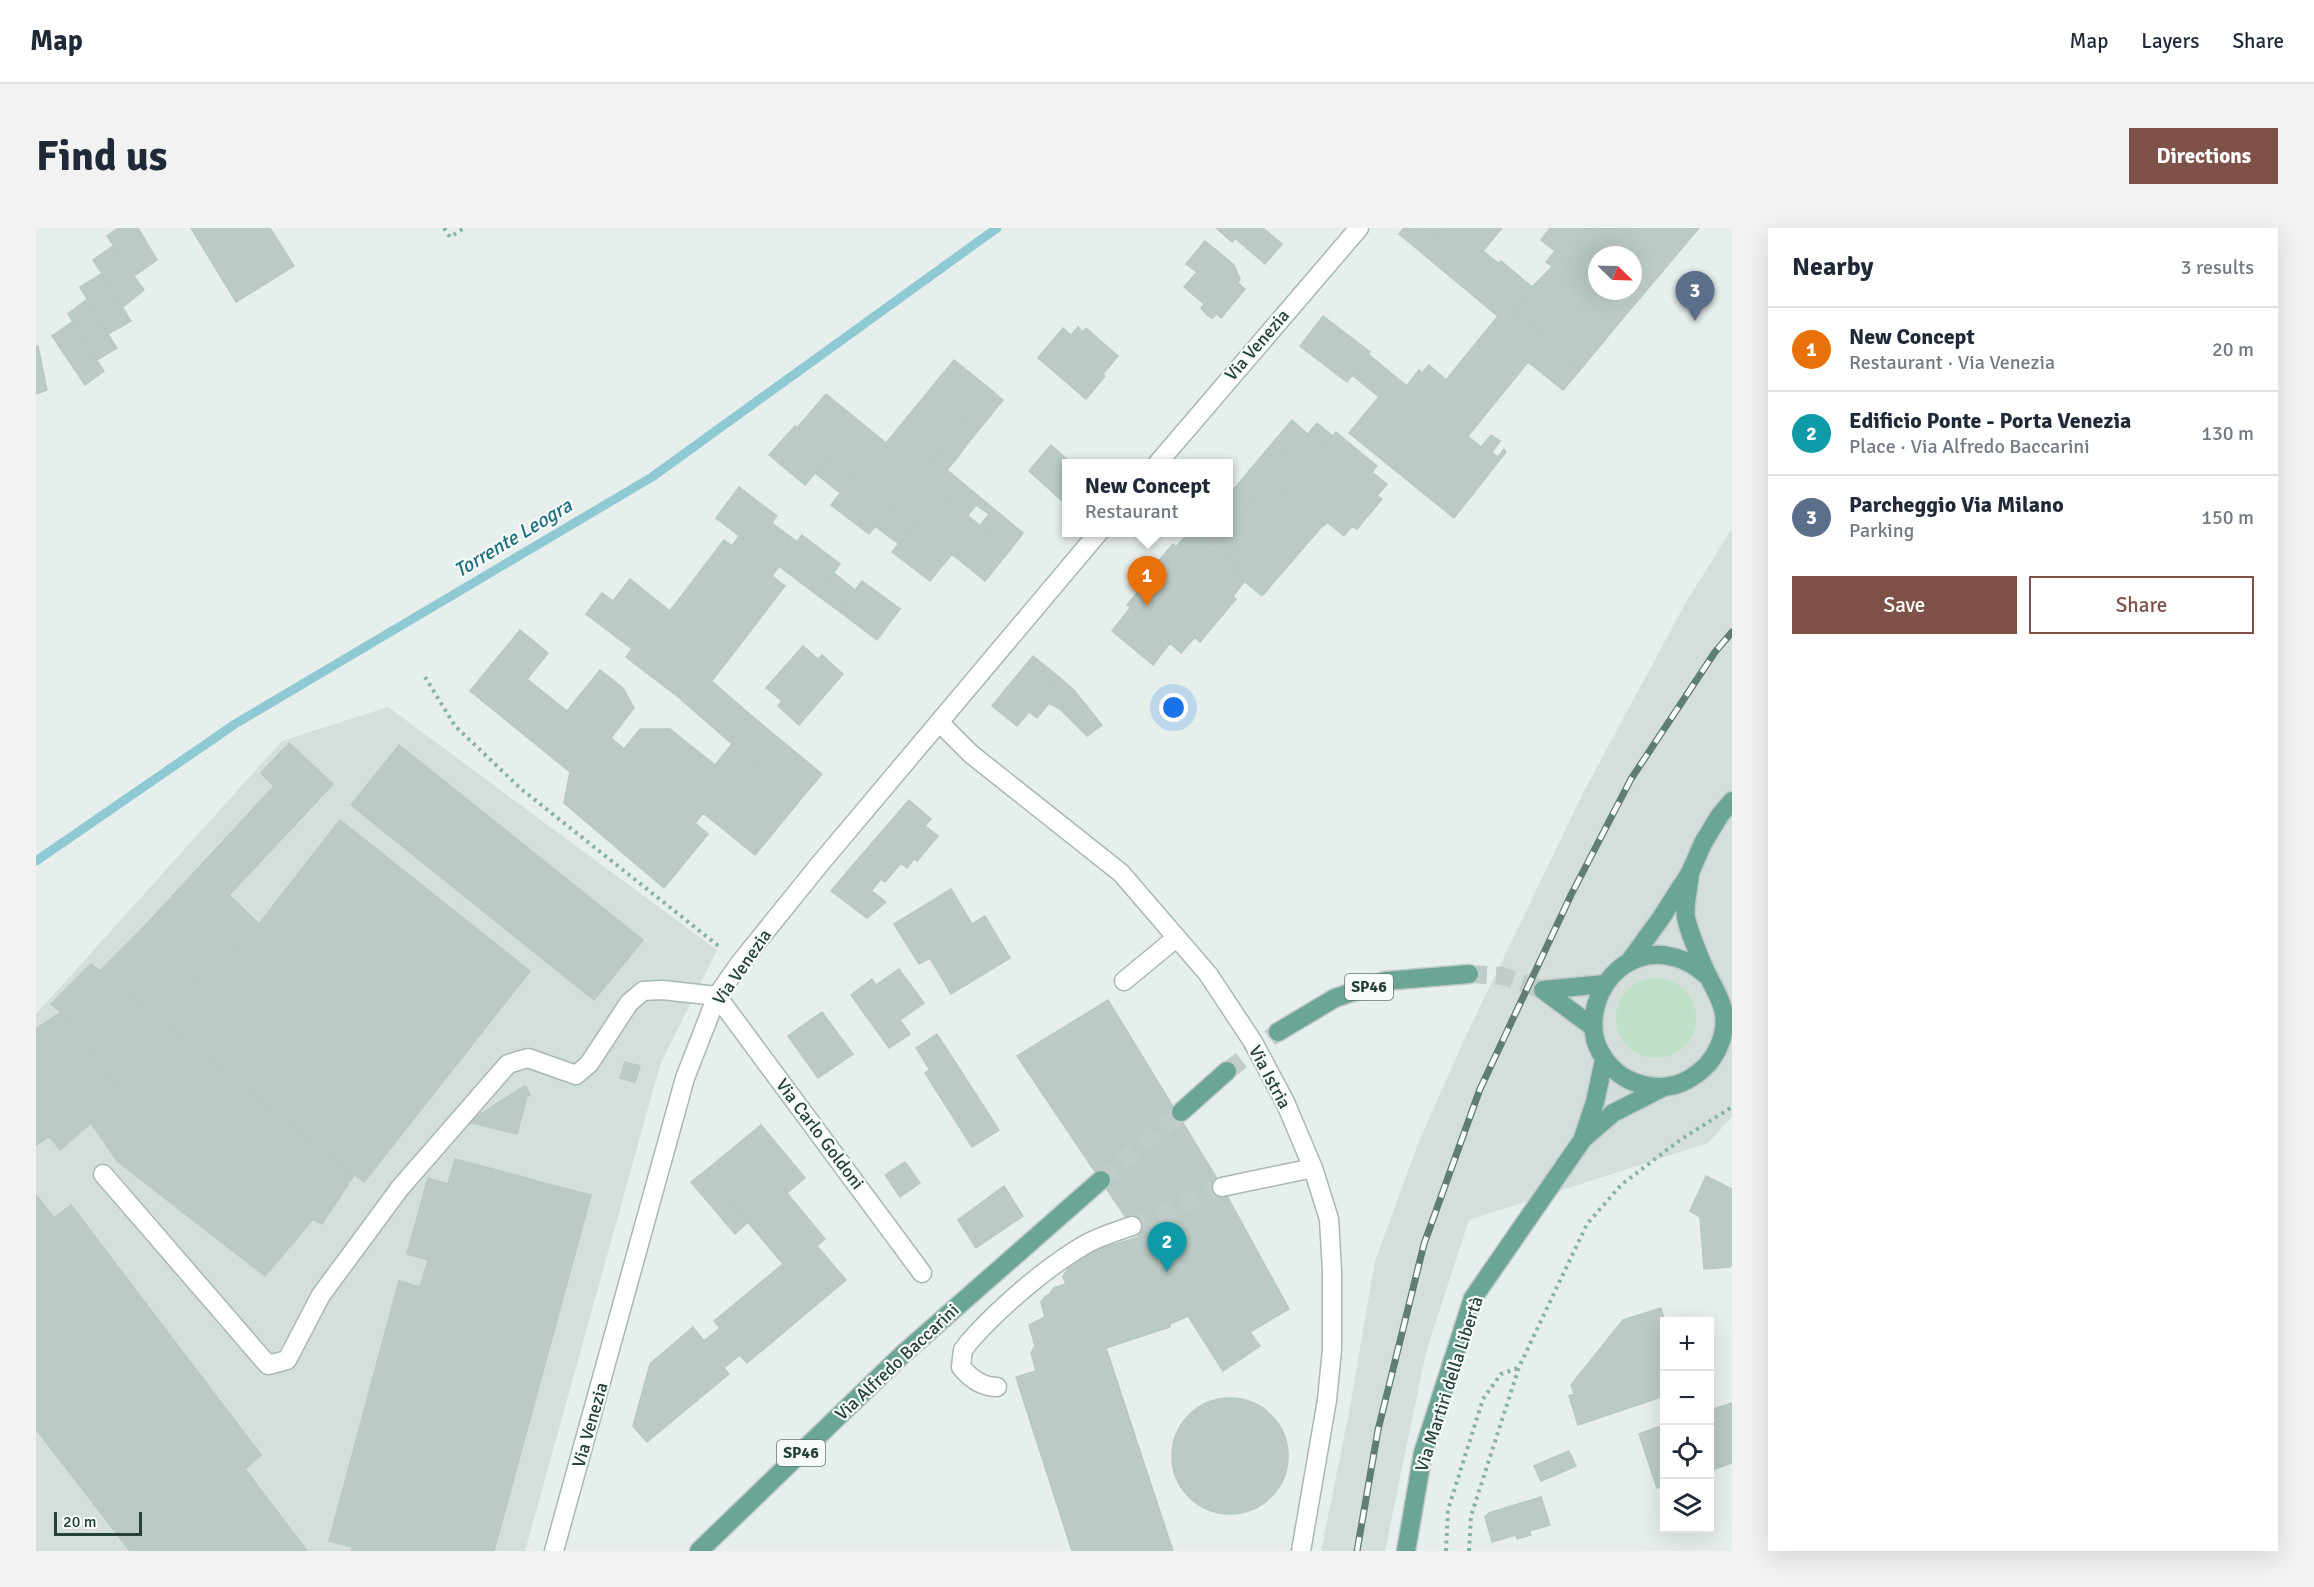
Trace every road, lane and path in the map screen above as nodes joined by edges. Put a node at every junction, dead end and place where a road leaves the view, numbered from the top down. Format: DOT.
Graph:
graph roads {
  1 [pos="444,228"];
  2 [pos="464,228"];
  3 [pos="1359,228"];
  4 [pos="1161,459"];
  5 [pos="1095,537"];
  6 [pos="425,677"];
  7 [pos="939,723"];
  8 [pos="1732,801"];
  9 [pos="1690,873"];
  10 [pos="1176,938"];
  11 [pos="1629,962"];
  12 [pos="740,963"];
  13 [pos="1469,974"];
  14 [pos="1708,977"];
  15 [pos="1124,981"];
  16 [pos="1604,984"];
  17 [pos="717,996"];
  18 [pos="1593,1027"];
  19 [pos="1278,1032"];
  20 [pos="1605,1060"];
  21 [pos="1227,1071"];
  22 [pos="1662,1088"];
  23 [pos="1732,1107"];
  24 [pos="1181,1112"];
  25 [pos="1583,1139"];
  26 [pos="1313,1168"];
  27 [pos="103,1174"];
  28 [pos="1101,1180"];
  29 [pos="1222,1187"];
  30 [pos="1132,1226"];
  31 [pos="922,1273"];
  32 [pos="1519,1367"];
  33 [pos="997,1388"];
  34 [pos="560,1547"];
  35 [pos="699,1551"];
  36 [pos="1301,1551"];
  37 [pos="1406,1551"];
  38 [pos="1446,1551"];
  39 [pos="1469,1551"];
  1 -- 2 [label="path"];
  3 -- 4 [label="street, Via Venezia"];
  5 -- 7 [label="street, Via Venezia"];
  6 -- 12 [label="path"];
  7 -- 10 [label="street, Via Istria"];
  7 -- 12 [label="street, Via Venezia"];
  8 -- 9 [label="main road"];
  9 -- 11 [label="main road"];
  9 -- 14 [label="main road"];
  10 -- 15 [label="street"];
  10 -- 26 [label="street, Via Istria"];
  11 -- 14 [label="main road"];
  11 -- 16 [label="main road"];
  12 -- 17 [label="street, Via Venezia"];
  13 -- 19 [label="main road, SP46"];
  14 -- 22 [label="main road"];
  16 -- 18 [label="main road"];
  16 -- 18 [label="main road"];
  17 -- 27 [label="street"];
  17 -- 31 [label="street, Via Carlo Goldoni"];
  17 -- 34 [label="street, Via Venezia"];
  18 -- 20 [label="main road"];
  20 -- 22 [label="main road"];
  20 -- 25 [label="main road, Via Martiri della Libertà"];
  21 -- 24 [label="main road"];
  22 -- 25 [label="main road, Via Martiri della Libertà"];
  23 -- 32 [label="path"];
  25 -- 37 [label="main road, Via Martiri della Libertà"];
  26 -- 29 [label="street"];
  26 -- 36 [label="street, Via Istria"];
  28 -- 35 [label="main road, Via Alfredo Baccarini / SP46"];
  30 -- 33 [label="street"];
  32 -- 38 [label="path"];
  32 -- 39 [label="path"];
}
